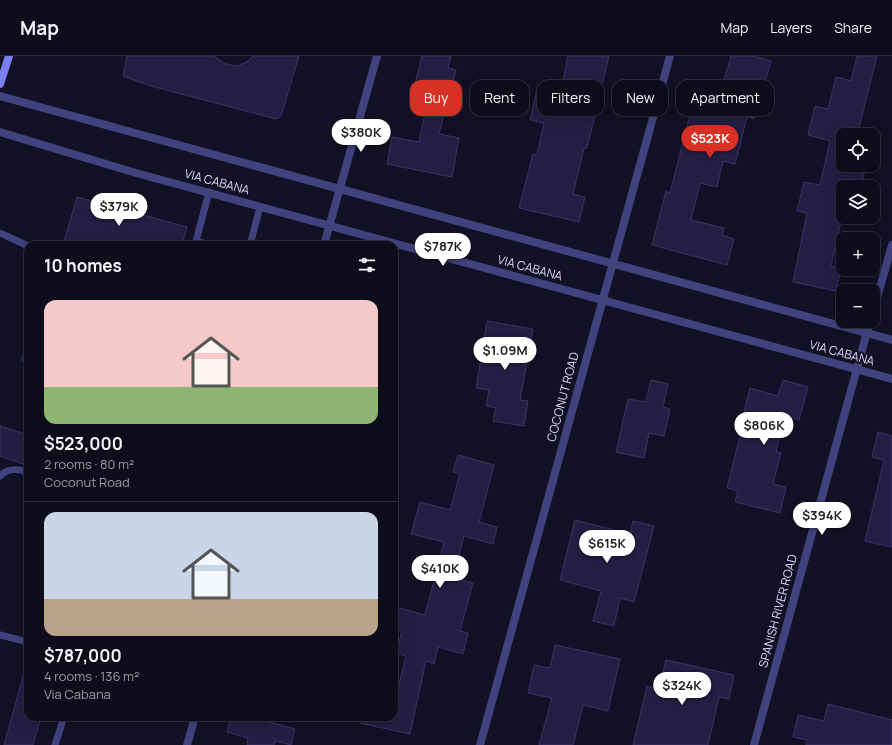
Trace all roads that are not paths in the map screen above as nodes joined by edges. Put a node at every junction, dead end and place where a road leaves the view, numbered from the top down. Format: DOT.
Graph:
graph roads {
  1 [pos="9,56"];
  2 [pos="376,56"];
  3 [pos="670,56"];
  4 [pos="0,84"];
  5 [pos="0,96"];
  6 [pos="0,132"];
  7 [pos="340,189"];
  8 [pos="209,192"];
  9 [pos="260,207"];
  10 [pos="330,226"];
  11 [pos="0,233"];
  12 [pos="197,241"];
  13 [pos="251,241"];
  14 [pos="325,241"];
  15 [pos="385,241"];
  16 [pos="24,244"];
  17 [pos="398,244"];
  18 [pos="892,245"];
  19 [pos="612,263"];
  20 [pos="880,287"];
  21 [pos="602,300"];
  22 [pos="868,328"];
  23 [pos="867,333"];
  24 [pos="892,340"];
  25 [pos="856,369"];
  26 [pos="892,379"];
  27 [pos="24,471"];
  28 [pos="0,476"];
  29 [pos="0,635"];
  30 [pos="24,641"];
  31 [pos="63,721"];
  32 [pos="194,721"];
  33 [pos="55,745"];
  34 [pos="187,745"];
  35 [pos="480,745"];
  36 [pos="754,745"];
  1 -- 4 [label="main road"];
  2 -- 7 [label="street"];
  3 -- 19 [label="street, COCONUT ROAD"];
  5 -- 7 [label="street"];
  6 -- 8 [label="street, VIA CABANA"];
  7 -- 10 [label="street"];
  7 -- 19 [label="street"];
  8 -- 9 [label="street, VIA CABANA"];
  8 -- 12 [label="lane"];
  9 -- 10 [label="street, VIA CABANA"];
  9 -- 13 [label="lane"];
  10 -- 14 [label="street"];
  10 -- 15 [label="street, VIA CABANA"];
  11 -- 16 [label="lane"];
  17 -- 21 [label="street, VIA CABANA"];
  18 -- 20 [label="street"];
  19 -- 21 [label="street, COCONUT ROAD"];
  19 -- 23 [label="street"];
  21 -- 25 [label="street, VIA CABANA"];
  21 -- 35 [label="street, COCONUT ROAD"];
  22 -- 23 [label="street, SPANISH RIVER ROAD"];
  23 -- 24 [label="street"];
  23 -- 25 [label="street, SPANISH RIVER ROAD"];
  25 -- 26 [label="street, VIA CABANA"];
  25 -- 36 [label="street, SPANISH RIVER ROAD"];
  27 -- 28 [label="lane"];
  29 -- 30 [label="lane"];
  31 -- 33 [label="lane"];
  32 -- 34 [label="street"];
}
